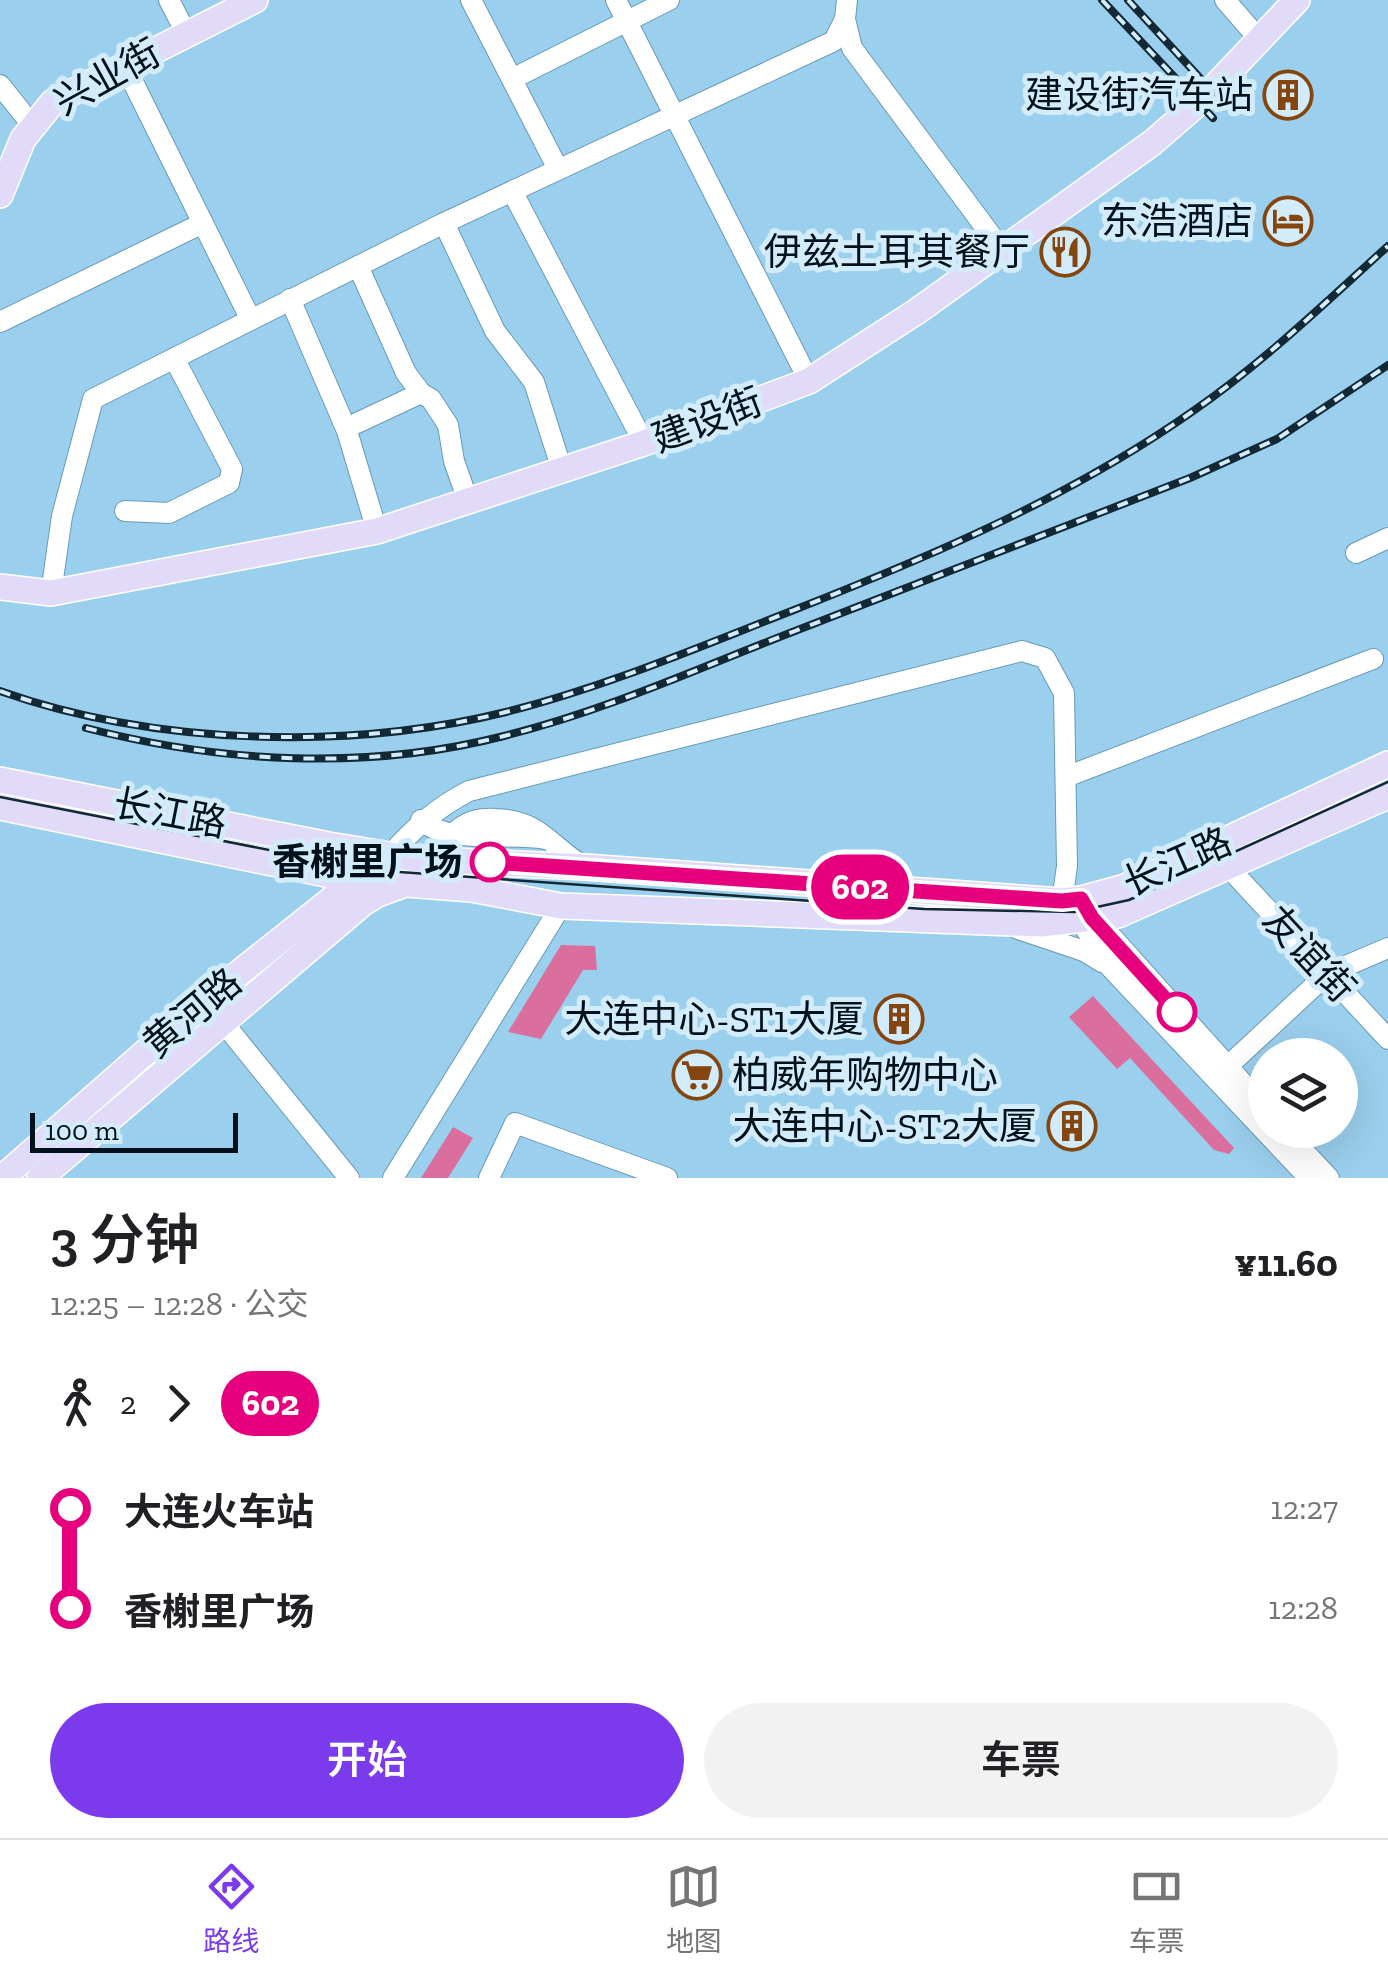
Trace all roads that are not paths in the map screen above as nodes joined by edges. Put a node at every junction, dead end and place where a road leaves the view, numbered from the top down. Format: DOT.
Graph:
graph roads {
  1 [pos="170,0"];
  2 [pos="254,0"];
  3 [pos="472,0"];
  4 [pos="616,0"];
  5 [pos="669,0"];
  6 [pos="1225,0"];
  7 [pos="1297,0"];
  8 [pos="846,10"];
  9 [pos="626,22"];
  10 [pos="187,34"];
  11 [pos="1258,38"];
  12 [pos="124,64"];
  13 [pos="512,79"];
  14 [pos="3,94"];
  15 [pos="672,115"];
  16 [pos="32,126"];
  17 [pos="558,170"];
  18 [pos="512,191"];
  19 [pos="0,195"];
  20 [pos="203,223"];
  21 [pos="444,223"];
  22 [pos="1002,250"];
  23 [pos="358,266"];
  24 [pos="290,299"];
  25 [pos="250,318"];
  26 [pos="0,322"];
  27 [pos="174,358"];
  28 [pos="810,381"];
  29 [pos="420,394"];
  30 [pos="357,422"];
  31 [pos="644,444"];
  32 [pos="562,470"];
  33 [pos="468,501"];
  34 [pos="126,511"];
  35 [pos="376,530"];
  36 [pos="1388,538"];
  37 [pos="1356,553"];
  38 [pos="0,587"];
  39 [pos="52,593"];
  40 [pos="1373,658"];
  41 [pos="1388,764"];
  42 [pos="1066,776"];
  43 [pos="0,780"];
  44 [pos="1388,796"];
  45 [pos="0,807"];
  46 [pos="421,820"];
  47 [pos="389,856"];
  48 [pos="584,867"];
  49 [pos="1230,869"];
  50 [pos="355,880"];
  51 [pos="404,885"];
  52 [pos="561,906"];
  53 [pos="1079,910"];
  54 [pos="996,924"];
  55 [pos="1388,948"];
  56 [pos="1109,966"];
  57 [pos="1327,974"];
  58 [pos="205,1000"];
  59 [pos="224,1023"];
  60 [pos="1388,1039"];
  61 [pos="1227,1067"];
  62 [pos="1248,1090"];
  63 [pos="1301,1148"];
  64 [pos="6,1173"];
  65 [pos="40,1178"];
  66 [pos="349,1178"];
  67 [pos="392,1178"];
  68 [pos="489,1178"];
  69 [pos="667,1178"];
  70 [pos="1309,1178"];
  71 [pos="1329,1178"];
  1 -- 10 [label="street"];
  2 -- 10 [label="main road, 兴业街"];
  3 -- 13 [label="street"];
  4 -- 9 [label="street"];
  5 -- 9 [label="street"];
  6 -- 11 [label="street"];
  7 -- 11 [label="main road, 建设街"];
  8 -- 15 [label="street"];
  8 -- 22 [label="street"];
  9 -- 13 [label="street"];
  9 -- 15 [label="street"];
  10 -- 12 [label="main road, 兴业街"];
  11 -- 22 [label="main road, 建设街"];
  12 -- 16 [label="main road, 兴业街"];
  12 -- 20 [label="street"];
  13 -- 17 [label="street"];
  14 -- 16 [label="street"];
  15 -- 17 [label="street"];
  15 -- 28 [label="street"];
  16 -- 19 [label="main road, 兴业街"];
  17 -- 18 [label="street"];
  18 -- 21 [label="street"];
  18 -- 31 [label="street"];
  20 -- 25 [label="street"];
  20 -- 26 [label="street"];
  21 -- 23 [label="street"];
  21 -- 32 [label="street"];
  22 -- 28 [label="main road, 建设街"];
  23 -- 24 [label="street"];
  23 -- 29 [label="street"];
  24 -- 25 [label="street"];
  24 -- 35 [label="street"];
  25 -- 27 [label="street"];
  27 -- 34 [label="street"];
  27 -- 39 [label="street"];
  28 -- 31 [label="main road, 建设街"];
  29 -- 30 [label="street"];
  29 -- 33 [label="street"];
  31 -- 32 [label="main road, 建设街"];
  32 -- 33 [label="main road, 建设街"];
  33 -- 35 [label="main road, 建设街"];
  35 -- 39 [label="main road, 建设街"];
  36 -- 37 [label="street"];
  38 -- 39 [label="main road, 建设街"];
  40 -- 42 [label="street"];
  41 -- 53 [label="main road, 长江路"];
  42 -- 46 [label="street"];
  42 -- 53 [label="street"];
  43 -- 47 [label="main road, 长江路"];
  44 -- 49 [label="main road, 长江路"];
  45 -- 50 [label="main road, 长江路"];
  46 -- 47 [label="street"];
  46 -- 48 [label="street"];
  47 -- 48 [label="main road, 长江路"];
  47 -- 50 [label="main road, 黄河路"];
  48 -- 53 [label="main road, 长江路"];
  49 -- 53 [label="main road, 长江路"];
  49 -- 57 [label="street, 友谊街"];
  50 -- 51 [label="main road, 长江路"];
  50 -- 58 [label="main road, 黄河路"];
  51 -- 52 [label="main road, 长江路"];
  51 -- 59 [label="main road, 黄河路"];
  52 -- 54 [label="main road, 长江路"];
  52 -- 67 [label="street"];
  53 -- 54 [label="main road, 长江路"];
  53 -- 56 [label="street"];
  53 -- 61 [label="street"];
  54 -- 56 [label="street"];
  55 -- 57 [label="street"];
  56 -- 70 [label="street"];
  57 -- 60 [label="street, 友谊街"];
  57 -- 61 [label="street"];
  58 -- 59 [label="street"];
  58 -- 64 [label="main road, 黄河路"];
  59 -- 65 [label="main road, 黄河路"];
  59 -- 66 [label="street"];
  61 -- 62 [label="street"];
  63 -- 71 [label="street"];
  68 -- 69 [label="street"];
}
